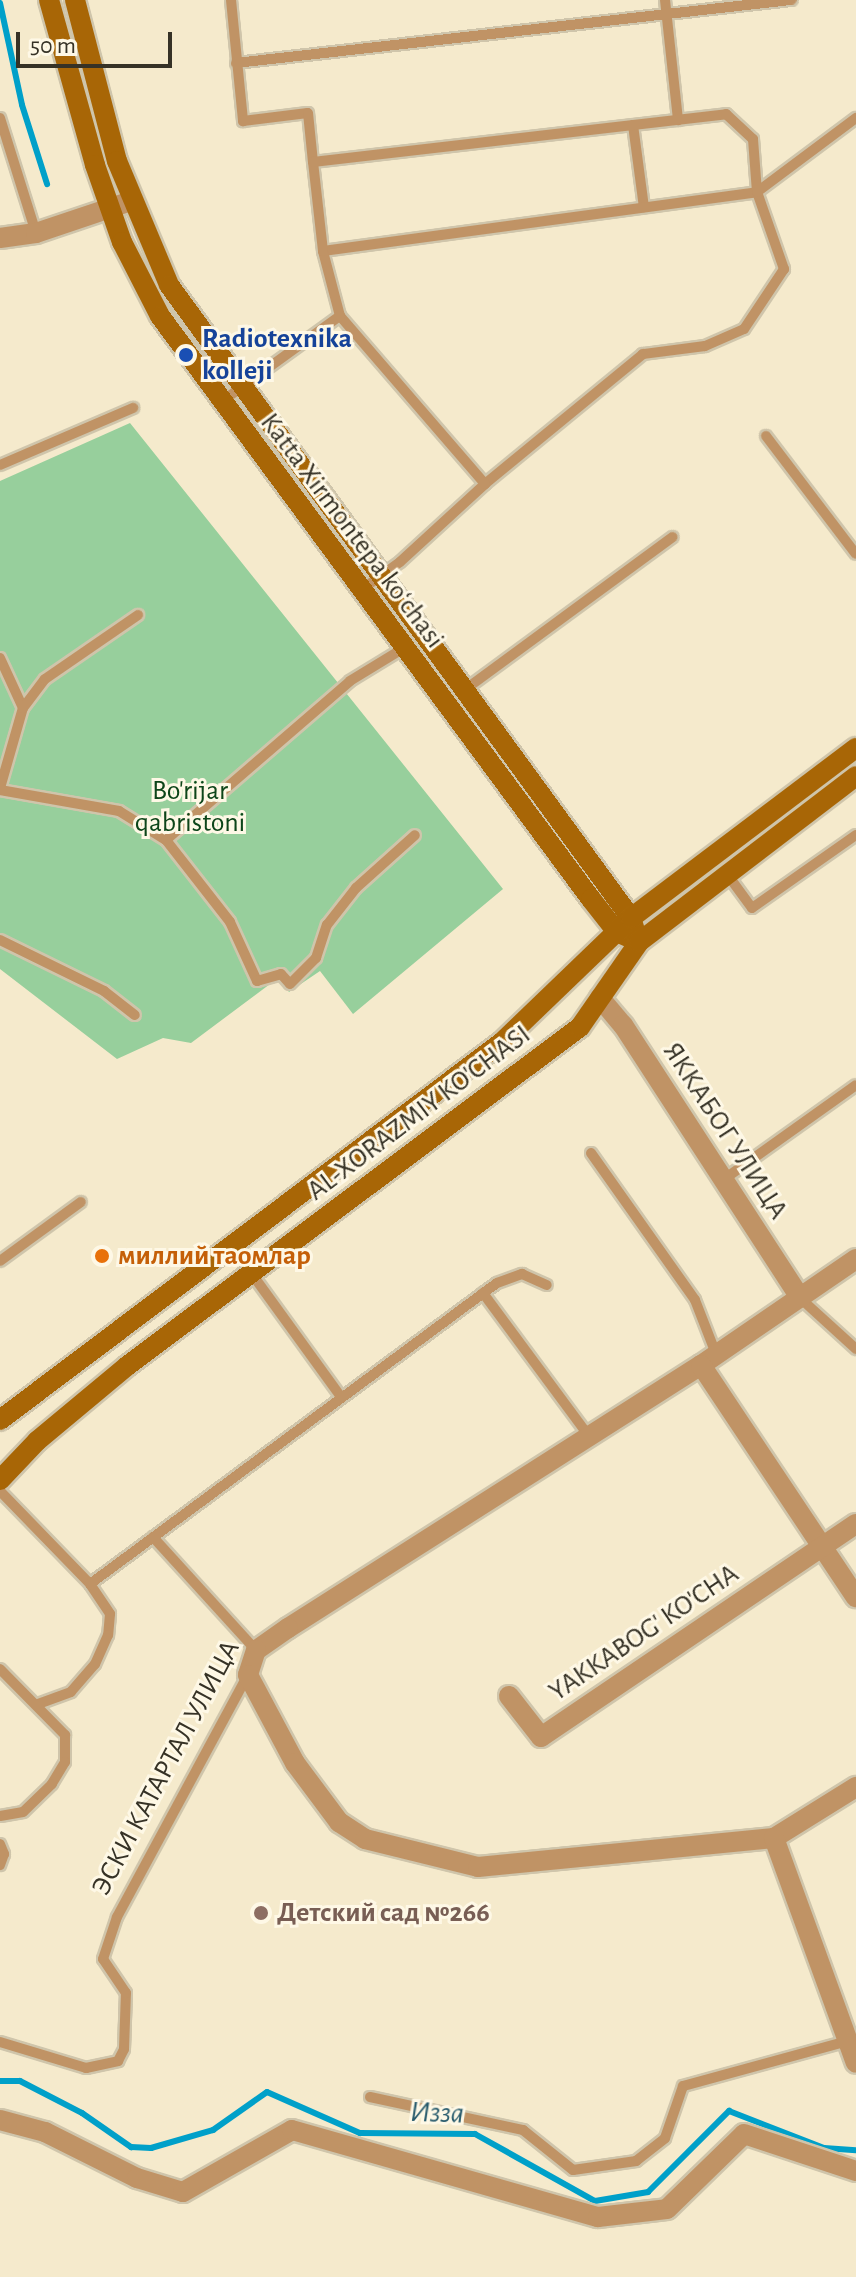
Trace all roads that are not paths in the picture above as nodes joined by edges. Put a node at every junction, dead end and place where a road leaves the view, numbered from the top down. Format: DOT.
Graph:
graph roads {
  1 [pos="49,0"];
  2 [pos="75,0"];
  3 [pos="231,0"];
  4 [pos="665,0"];
  5 [pos="791,0"];
  6 [pos="667,13"];
  7 [pos="236,63"];
  8 [pos="0,118"];
  9 [pos="856,118"];
  10 [pos="678,120"];
  11 [pos="633,125"];
  12 [pos="313,162"];
  13 [pos="757,192"];
  14 [pos="131,201"];
  15 [pos="110,207"];
  16 [pos="644,207"];
  17 [pos="36,233"];
  18 [pos="0,238"];
  19 [pos="323,251"];
  20 [pos="340,316"];
  21 [pos="241,389"];
  22 [pos="221,402"];
  23 [pos="133,408"];
  24 [pos="766,436"];
  25 [pos="0,465"];
  26 [pos="485,484"];
  27 [pos="673,537"];
  28 [pos="856,554"];
  29 [pos="379,577"];
  30 [pos="361,590"];
  31 [pos="138,615"];
  32 [pos="404,648"];
  33 [pos="0,658"];
  34 [pos="463,691"];
  35 [pos="23,708"];
  36 [pos="856,748"];
  37 [pos="856,776"];
  38 [pos="0,789"];
  39 [pos="415,835"];
  40 [pos="856,835"];
  41 [pos="166,840"];
  42 [pos="725,873"];
  43 [pos="624,925"];
  44 [pos="0,940"];
  45 [pos="639,942"];
  46 [pos="600,998"];
  47 [pos="135,1015"];
  48 [pos="856,1085"];
  49 [pos="591,1153"];
  50 [pos="723,1180"];
  51 [pos="81,1202"];
  52 [pos="856,1259"];
  53 [pos="0,1261"];
  54 [pos="252,1274"];
  55 [pos="547,1285"];
  56 [pos="483,1293"];
  57 [pos="800,1298"];
  58 [pos="856,1349"];
  59 [pos="708,1360"];
  60 [pos="341,1397"];
  61 [pos="3,1412"];
  62 [pos="589,1436"];
  63 [pos="0,1480"];
  64 [pos="0,1491"];
  65 [pos="856,1524"];
  66 [pos="153,1537"];
  67 [pos="822,1546"];
  68 [pos="90,1584"];
  69 [pos="856,1597"];
  70 [pos="256,1650"];
  71 [pos="0,1669"];
  72 [pos="248,1675"];
  73 [pos="509,1696"];
  74 [pos="38,1704"];
  75 [pos="856,1787"];
  76 [pos="0,1816"];
  77 [pos="774,1838"];
  78 [pos="0,1844"];
  79 [pos="0,1865"];
  80 [pos="848,2041"];
  81 [pos="0,2042"];
  82 [pos="856,2063"];
  83 [pos="370,2097"];
  84 [pos="0,2120"];
  85 [pos="856,2171"];
  1 -- 15 [label="main road, Katta Xirmontepa koʻchasi"];
  2 -- 14 [label="main road, Katta Xirmontepa koʻchasi"];
  3 -- 7 [label="lane"];
  4 -- 6 [label="lane"];
  5 -- 6 [label="lane"];
  6 -- 7 [label="lane"];
  6 -- 10 [label="lane"];
  7 -- 12 [label="lane"];
  8 -- 17 [label="lane"];
  9 -- 13 [label="lane"];
  10 -- 11 [label="lane"];
  10 -- 13 [label="lane"];
  11 -- 12 [label="lane"];
  11 -- 16 [label="lane"];
  12 -- 19 [label="lane"];
  13 -- 16 [label="lane"];
  13 -- 26 [label="lane"];
  14 -- 15 [label="street"];
  14 -- 21 [label="main road, Katta Xirmontepa koʻchasi"];
  15 -- 17 [label="street"];
  15 -- 22 [label="main road, Katta Xirmontepa koʻchasi"];
  16 -- 19 [label="lane"];
  17 -- 18 [label="street"];
  19 -- 20 [label="lane"];
  20 -- 21 [label="lane"];
  20 -- 26 [label="lane"];
  21 -- 22 [label="lane"];
  21 -- 29 [label="main road, Katta Xirmontepa koʻchasi"];
  22 -- 30 [label="main road, Katta Xirmontepa koʻchasi"];
  23 -- 25 [label="lane"];
  24 -- 28 [label="lane"];
  26 -- 29 [label="lane"];
  27 -- 34 [label="lane"];
  29 -- 30 [label="lane"];
  29 -- 34 [label="main road, Katta Xirmontepa koʻchasi"];
  30 -- 32 [label="main road, Katta Xirmontepa koʻchasi"];
  31 -- 35 [label="lane"];
  32 -- 41 [label="lane"];
  32 -- 43 [label="main road, Katta Xirmontepa koʻchasi"];
  33 -- 35 [label="lane"];
  34 -- 43 [label="main road, Katta Xirmontepa koʻchasi"];
  35 -- 38 [label="lane"];
  36 -- 43 [label="main road, AL-XORAZMIY KO'CHASI"];
  37 -- 42 [label="main road, AL-XORAZMIY KO'CHASI"];
  38 -- 41 [label="lane"];
  39 -- 41 [label="lane"];
  40 -- 42 [label="lane"];
  42 -- 45 [label="main road, AL-XORAZMIY KO'CHASI"];
  43 -- 45 [label="main road"];
  43 -- 61 [label="main road, AL-XORAZMIY KO'CHASI"];
  44 -- 47 [label="lane"];
  45 -- 46 [label="main road, AL-XORAZMIY KO'CHASI"];
  46 -- 50 [label="street, ЯККАБОГ УЛИЦА"];
  46 -- 54 [label="main road, AL-XORAZMIY KO'CHASI"];
  48 -- 50 [label="lane"];
  49 -- 59 [label="lane"];
  50 -- 57 [label="street, ЯККАБОГ УЛИЦА"];
  51 -- 53 [label="lane"];
  52 -- 57 [label="street, ЭСКИ КАТАРТАЛ УЛИЦА"];
  54 -- 60 [label="lane"];
  54 -- 63 [label="main road, AL-XORAZMIY KO'CHASI"];
  55 -- 56 [label="lane"];
  56 -- 60 [label="lane"];
  56 -- 62 [label="lane"];
  57 -- 58 [label="lane"];
  57 -- 59 [label="street, ЭСКИ КАТАРТАЛ УЛИЦА"];
  59 -- 62 [label="street, ЭСКИ КАТАРТАЛ УЛИЦА"];
  59 -- 67 [label="street"];
  60 -- 66 [label="lane"];
  62 -- 70 [label="street, ЭСКИ КАТАРТАЛ УЛИЦА"];
  64 -- 68 [label="lane"];
  65 -- 67 [label="street"];
  66 -- 68 [label="lane"];
  66 -- 70 [label="lane"];
  67 -- 69 [label="street"];
  67 -- 73 [label="street, YAKKABOG' KO'CHA"];
  68 -- 74 [label="lane"];
  70 -- 72 [label="street, ЭСКИ КАТАРТАЛ УЛИЦА"];
  71 -- 74 [label="lane"];
  72 -- 77 [label="street"];
  72 -- 81 [label="lane, ЭСКИ КАТАРТАЛ УЛИЦА"];
  74 -- 76 [label="lane"];
  75 -- 77 [label="street"];
  77 -- 80 [label="street"];
  78 -- 79 [label="lane"];
  80 -- 82 [label="street"];
  80 -- 83 [label="lane"];
  84 -- 85 [label="street"];
}
